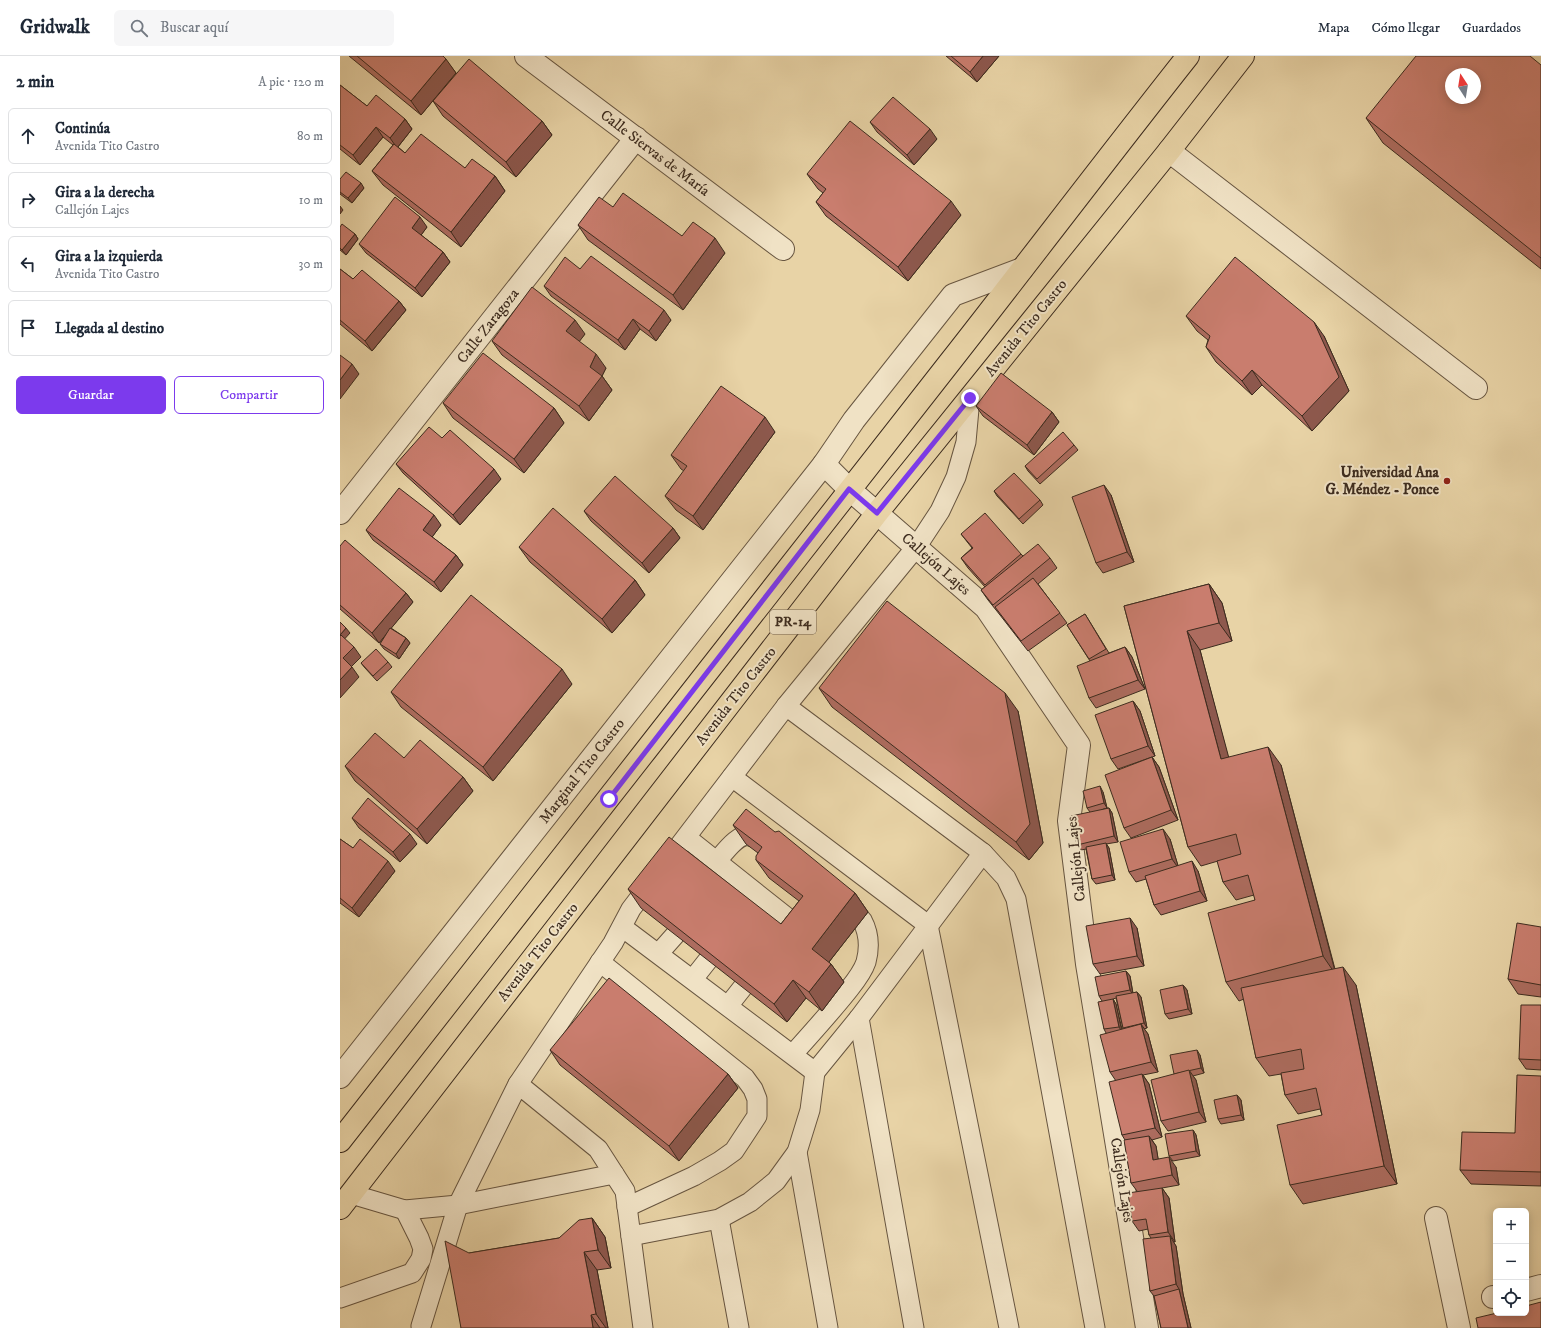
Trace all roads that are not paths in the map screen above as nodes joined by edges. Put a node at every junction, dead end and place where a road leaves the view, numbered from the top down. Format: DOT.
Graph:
graph roads {
  1 [pos="526,56"];
  2 [pos="1188,56"];
  3 [pos="1243,56"];
  4 [pos="636,138"];
  5 [pos="1169,150"];
  6 [pos="783,250"];
  7 [pos="1022,269"];
  8 [pos="1476,388"];
  9 [pos="970,398"];
  10 [pos="824,464"];
  11 [pos="849,489"];
  12 [pos="340,513"];
  13 [pos="877,513"];
  14 [pos="917,546"];
  15 [pos="786,706"];
  16 [pos="732,776"];
  17 [pos="752,837"];
  18 [pos="687,838"];
  19 [pos="983,853"];
  20 [pos="721,871"];
  21 [pos="862,920"];
  22 [pos="928,925"];
  23 [pos="622,927"];
  24 [pos="675,935"];
  25 [pos="784,935"];
  26 [pos="659,953"];
  27 [pos="708,960"];
  28 [pos="600,962"];
  29 [pos="693,979"];
  30 [pos="743,987"];
  31 [pos="728,1006"];
  32 [pos="858,1018"];
  33 [pos="793,1054"];
  34 [pos="816,1072"];
  35 [pos="340,1077"];
  36 [pos="518,1084"];
  37 [pos="340,1141"];
  38 [pos="797,1152"];
  39 [pos="614,1174"];
  40 [pos="344,1198"];
  41 [pos="458,1205"];
  42 [pos="627,1207"];
  43 [pos="405,1210"];
  44 [pos="1436,1218"];
  45 [pos="719,1219"];
  46 [pos="631,1236"];
  47 [pos="1541,1286"];
  48 [pos="1529,1289"];
  49 [pos="340,1298"];
  50 [pos="420,1326"];
  51 [pos="643,1328"];
  52 [pos="739,1328"];
  53 [pos="828,1328"];
  54 [pos="914,1328"];
  55 [pos="1009,1328"];
  56 [pos="1095,1328"];
  57 [pos="1147,1328"];
  58 [pos="1459,1328"];
  1 -- 4 [label="street, Calle Siervas de María"];
  2 -- 7 [label="main road, PR-14"];
  3 -- 5 [label="main road, Avenida Tito Castro / PR-14"];
  4 -- 6 [label="street, Calle Siervas de María"];
  4 -- 12 [label="street, Calle Zaragoza"];
  5 -- 8 [label="street"];
  5 -- 9 [label="main road, Avenida Tito Castro / PR-14"];
  7 -- 10 [label="street, Marginal Tito Castro"];
  7 -- 11 [label="main road, PR-14"];
  9 -- 13 [label="main road, Avenida Tito Castro / PR-14"];
  9 -- 14 [label="lane"];
  10 -- 11 [label="street, Callejón Lajes"];
  10 -- 35 [label="street, Marginal Tito Castro"];
  11 -- 13 [label="street, Callejón Lajes"];
  11 -- 37 [label="main road, PR-14"];
  13 -- 14 [label="street, Callejón Lajes"];
  13 -- 40 [label="main road, Avenida Tito Castro / PR-14"];
  14 -- 15 [label="lane"];
  14 -- 57 [label="street, Callejón Lajes"];
  15 -- 16 [label="lane"];
  15 -- 19 [label="lane"];
  16 -- 18 [label="lane"];
  16 -- 22 [label="lane"];
  17 -- 20 [label="lane"];
  18 -- 20 [label="lane"];
  18 -- 23 [label="lane"];
  19 -- 22 [label="lane"];
  19 -- 56 [label="lane"];
  20 -- 25 [label="lane"];
  21 -- 33 [label="lane"];
  22 -- 32 [label="lane"];
  22 -- 55 [label="lane"];
  23 -- 26 [label="lane"];
  23 -- 28 [label="lane"];
  24 -- 26 [label="lane"];
  26 -- 29 [label="lane"];
  27 -- 29 [label="lane"];
  28 -- 36 [label="lane"];
  28 -- 42 [label="lane"];
  29 -- 31 [label="lane"];
  30 -- 31 [label="lane"];
  31 -- 33 [label="lane"];
  32 -- 34 [label="lane"];
  32 -- 54 [label="lane"];
  33 -- 34 [label="lane"];
  34 -- 38 [label="lane"];
  36 -- 39 [label="lane"];
  36 -- 41 [label="lane"];
  38 -- 45 [label="lane"];
  38 -- 53 [label="lane"];
  39 -- 41 [label="lane"];
  39 -- 42 [label="lane"];
  40 -- 43 [label="lane"];
  41 -- 43 [label="lane"];
  41 -- 50 [label="lane"];
  42 -- 46 [label="lane"];
  43 -- 49 [label="lane"];
  44 -- 58 [label="street"];
  45 -- 46 [label="lane"];
  45 -- 52 [label="lane"];
  46 -- 51 [label="lane"];
  47 -- 48 [label="street"];
}
